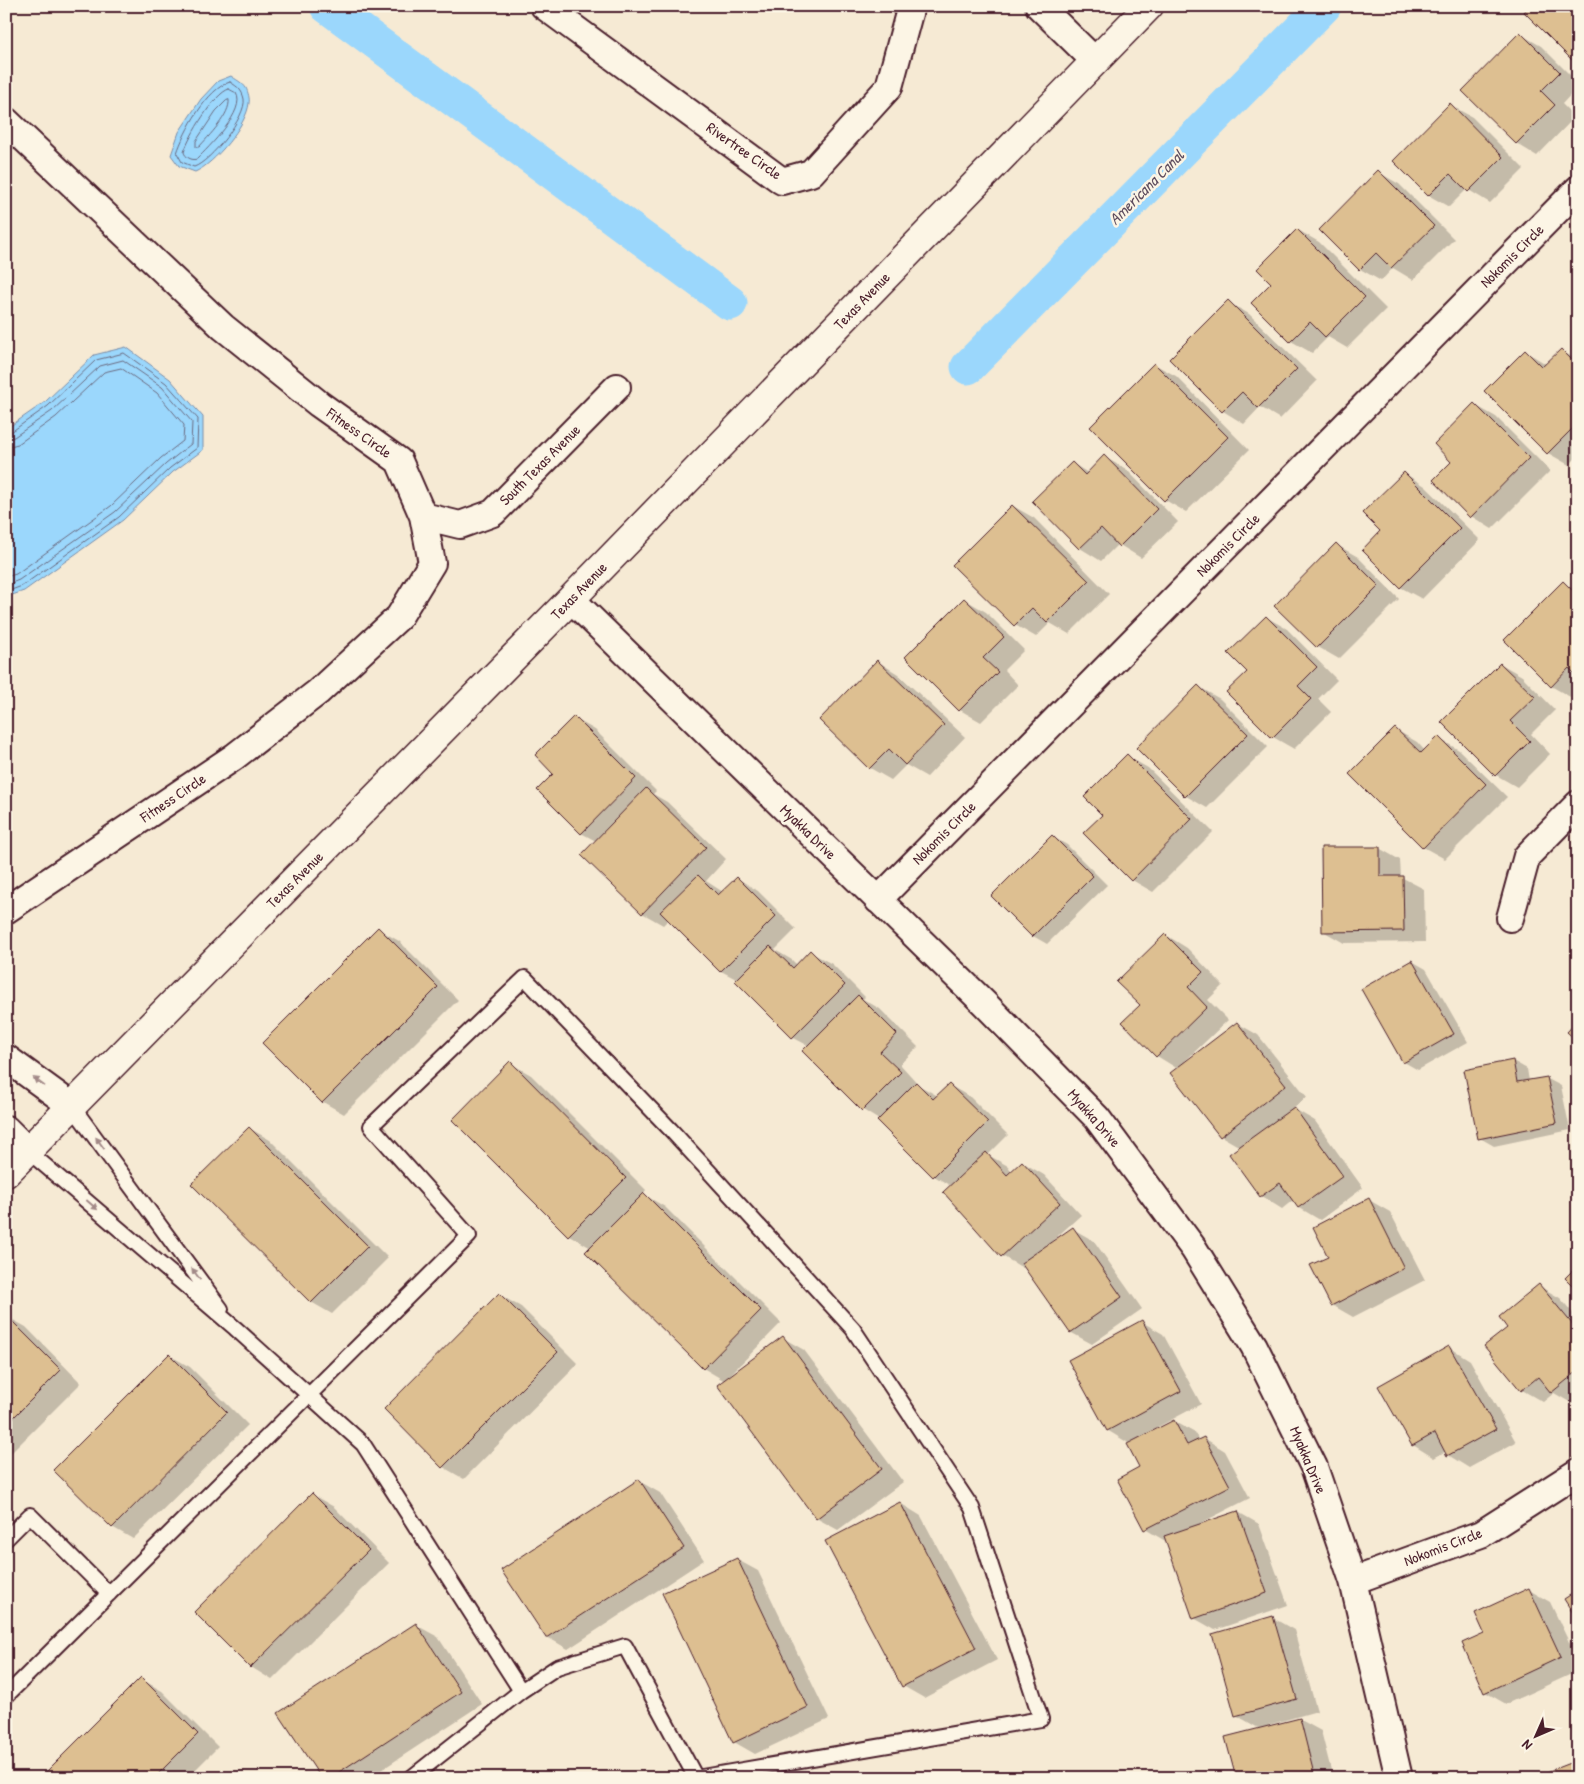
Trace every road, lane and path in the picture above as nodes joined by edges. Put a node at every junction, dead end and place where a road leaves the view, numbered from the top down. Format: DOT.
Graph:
graph roads {
  1 [pos="544,6"];
  2 [pos="911,6"];
  3 [pos="1039,6"];
  4 [pos="1149,6"];
  5 [pos="1095,61"];
  6 [pos="6,121"];
  7 [pos="1578,189"];
  8 [pos="617,387"];
  9 [pos="423,516"];
  10 [pos="571,599"];
  11 [pos="1578,804"];
  12 [pos="878,900"];
  13 [pos="6,910"];
  14 [pos="1510,918"];
  15 [pos="6,1058"];
  16 [pos="72,1106"];
  17 [pos="6,1129"];
  18 [pos="28,1151"];
  19 [pos="6,1173"];
  20 [pos="235,1328"];
  21 [pos="309,1396"];
  22 [pos="1578,1472"];
  23 [pos="6,1539"];
  24 [pos="1353,1581"];
  25 [pos="109,1594"];
  26 [pos="521,1691"];
  27 [pos="6,1696"];
  28 [pos="411,1778"];
  29 [pos="696,1778"];
  30 [pos="1399,1778"];
  1 -- 2 [label="street, Rivertree Circle"];
  3 -- 5 [label="street"];
  4 -- 5 [label="street, Texas Avenue"];
  5 -- 10 [label="street, Texas Avenue"];
  6 -- 9 [label="street, Fitness Circle"];
  7 -- 12 [label="street, Nokomis Circle"];
  8 -- 9 [label="street, South Texas Avenue"];
  9 -- 13 [label="street, Fitness Circle"];
  10 -- 12 [label="street, Myakka Drive"];
  10 -- 16 [label="street, Texas Avenue"];
  11 -- 14 [label="street"];
  12 -- 24 [label="street, Myakka Drive"];
  16 -- 15 [label="street, one-way"];
  16 -- 18 [label="street, Texas Avenue"];
  20 -- 16 [label="lane, one-way"];
  17 -- 18 [label="street"];
  18 -- 19 [label="street, Texas Avenue"];
  18 -- 20 [label="lane, one-way"];
  20 -- 21 [label="lane"];
  21 -- 25 [label="lane"];
  21 -- 26 [label="lane"];
  21 -- 29 [label="lane"];
  22 -- 24 [label="street, Nokomis Circle"];
  23 -- 25 [label="lane"];
  24 -- 30 [label="street, Myakka Drive"];
  25 -- 27 [label="lane"];
  26 -- 28 [label="lane"];
  26 -- 29 [label="lane"];
}
